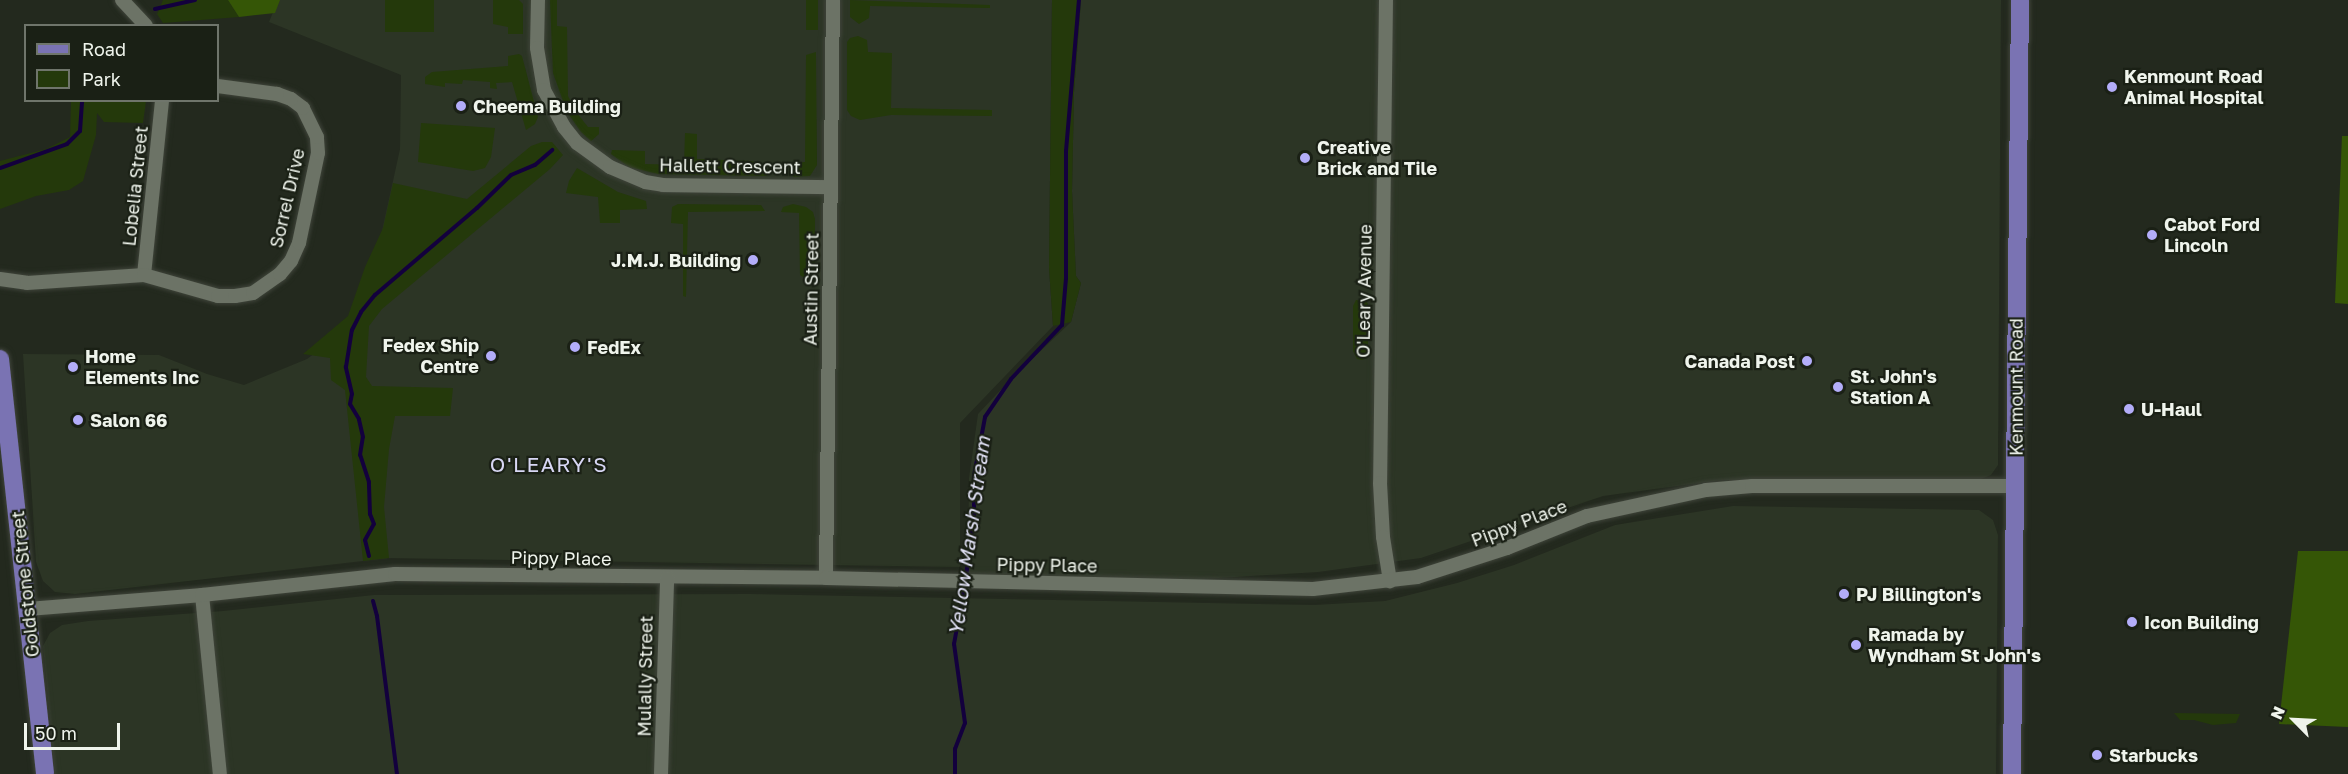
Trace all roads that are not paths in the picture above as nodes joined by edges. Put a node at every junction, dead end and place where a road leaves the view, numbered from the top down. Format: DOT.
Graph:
graph roads {
  1 [pos="122,0"];
  2 [pos="538,0"];
  3 [pos="833,0"];
  4 [pos="1386,0"];
  5 [pos="2020,0"];
  6 [pos="145,23"];
  7 [pos="219,86"];
  8 [pos="162,102"];
  9 [pos="830,188"];
  10 [pos="144,275"];
  11 [pos="0,279"];
  12 [pos="0,359"];
  13 [pos="2015,486"];
  14 [pos="667,578"];
  15 [pos="826,578"];
  16 [pos="1390,581"];
  17 [pos="202,595"];
  18 [pos="28,609"];
  19 [pos="45,774"];
  20 [pos="220,774"];
  21 [pos="661,774"];
  22 [pos="2012,774"];
  1 -- 6 [label="street"];
  2 -- 9 [label="street, Hallett Crescent"];
  3 -- 9 [label="street, Austin Street"];
  4 -- 16 [label="street, O'Leary Avenue"];
  5 -- 13 [label="main road, Kenmount Road"];
  7 -- 10 [label="street, Sorrel Drive"];
  8 -- 10 [label="street, Lobelia Street"];
  9 -- 15 [label="street, Austin Street"];
  10 -- 11 [label="street, Sorrel Drive"];
  12 -- 18 [label="main road, Goldstone Street"];
  13 -- 16 [label="street, Pippy Place"];
  13 -- 22 [label="main road, Kenmount Road"];
  14 -- 15 [label="street, Pippy Place"];
  14 -- 17 [label="street, Pippy Place"];
  14 -- 21 [label="street, Mulally Street"];
  15 -- 16 [label="street, Pippy Place"];
  17 -- 18 [label="street, Pippy Place"];
  17 -- 20 [label="street"];
  18 -- 19 [label="main road, Goldstone Street"];
}
